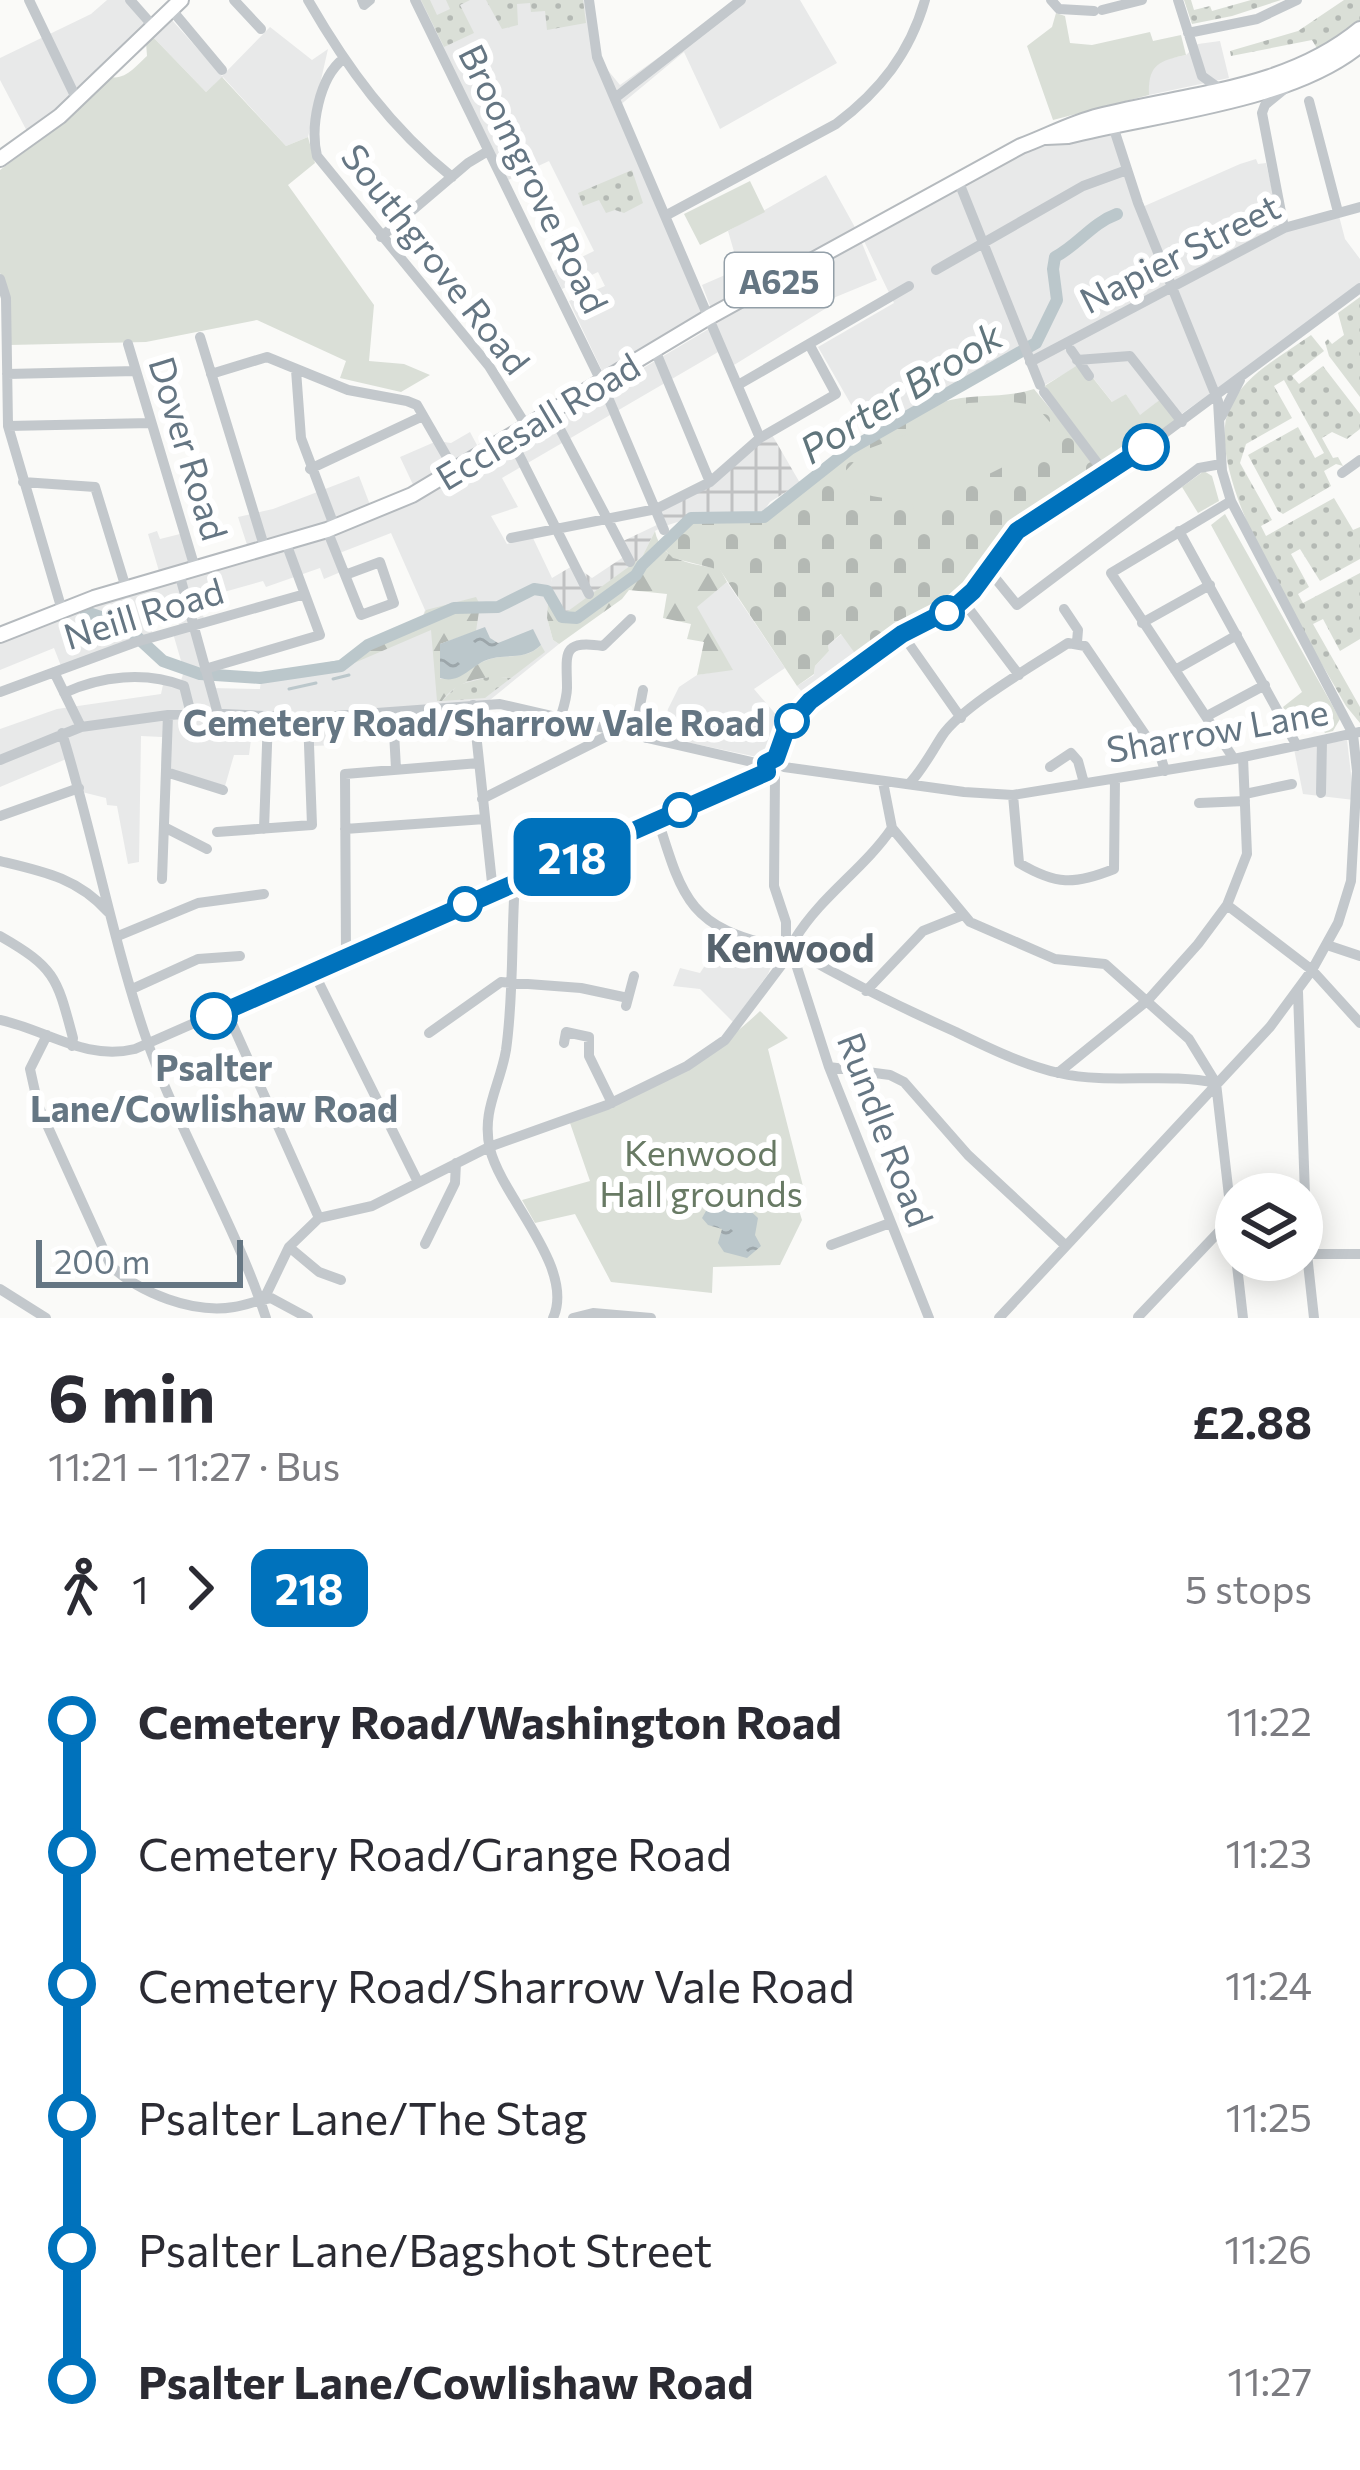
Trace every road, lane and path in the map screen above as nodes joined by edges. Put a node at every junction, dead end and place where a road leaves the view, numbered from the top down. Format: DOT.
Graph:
graph roads {
  1 [pos="29,0"];
  2 [pos="130,0"];
  3 [pos="234,0"];
  4 [pos="308,0"];
  5 [pos="415,0"];
  6 [pos="589,0"];
  7 [pos="741,0"];
  8 [pos="925,0"];
  9 [pos="1051,0"];
  10 [pos="1142,0"];
  11 [pos="1178,0"];
  12 [pos="1297,0"];
  13 [pos="176,5"];
  14 [pos="153,26"];
  15 [pos="261,28"];
  16 [pos="1360,29"];
  17 [pos="1188,33"];
  18 [pos="1360,45"];
  19 [pos="343,59"];
  20 [pos="222,70"];
  21 [pos="1202,76"];
  22 [pos="1298,78"];
  23 [pos="1220,88"];
  24 [pos="1196,94"];
  25 [pos="615,98"];
  26 [pos="77,100"];
  27 [pos="1309,101"];
  28 [pos="1154,115"];
  29 [pos="1113,118"];
  30 [pos="488,151"];
  31 [pos="1121,151"];
  32 [pos="0,159"];
  33 [pos="1127,170"];
  34 [pos="452,178"];
  35 [pos="958,181"];
  36 [pos="1360,207"];
  37 [pos="1338,212"];
  38 [pos="665,216"];
  39 [pos="1284,228"];
  40 [pos="381,237"];
  41 [pos="982,244"];
  42 [pos="936,271"];
  43 [pos="0,280"];
  44 [pos="909,286"];
  45 [pos="1172,286"];
  46 [pos="1360,288"];
  47 [pos="709,317"];
  48 [pos="200,337"];
  49 [pos="128,344"];
  50 [pos="809,344"];
  51 [pos="655,350"];
  52 [pos="1026,354"];
  53 [pos="296,370"];
  54 [pos="136,371"];
  55 [pos="7,374"];
  56 [pos="211,374"];
  57 [pos="1089,376"];
  58 [pos="1241,377"];
  59 [pos="601,381"];
  60 [pos="738,385"];
  61 [pos="1216,396"];
  62 [pos="551,412"];
  63 [pos="423,416"];
  64 [pos="1219,419"];
  65 [pos="1182,422"];
  66 [pos="151,423"];
  67 [pos="8,425"];
  68 [pos="527,427"];
  69 [pos="510,437"];
  70 [pos="760,439"];
  71 [pos="1360,460"];
  72 [pos="1221,464"];
  73 [pos="310,469"];
  74 [pos="455,471"];
  75 [pos="1342,473"];
  76 [pos="1107,476"];
  77 [pos="23,482"];
  78 [pos="710,482"];
  79 [pos="1231,502"];
  80 [pos="656,509"];
  81 [pos="607,518"];
  82 [pos="331,529"];
  83 [pos="556,529"];
  84 [pos="664,530"];
  85 [pos="1179,531"];
  86 [pos="511,538"];
  87 [pos="286,543"];
  88 [pos="265,549"];
  89 [pos="630,562"];
  90 [pos="195,568"];
  91 [pos="987,568"];
  92 [pos="179,573"];
  93 [pos="345,575"];
  94 [pos="1210,586"];
  95 [pos="127,588"];
  96 [pos="304,594"];
  97 [pos="589,594"];
  98 [pos="962,601"];
  99 [pos="1064,609"];
  100 [pos="62,610"];
  101 [pos="631,619"];
  102 [pos="1142,622"];
  103 [pos="194,626"];
  104 [pos="902,634"];
  105 [pos="0,635"];
  106 [pos="1237,635"];
  107 [pos="1077,642"];
  108 [pos="1175,670"];
  109 [pos="53,672"];
  110 [pos="206,673"];
  111 [pos="1019,675"];
  112 [pos="1265,685"];
  113 [pos="643,690"];
  114 [pos="0,692"];
  115 [pos="64,693"];
  116 [pos="473,706"];
  117 [pos="393,713"];
  118 [pos="190,714"];
  119 [pos="218,714"];
  120 [pos="168,715"];
  121 [pos="1207,716"];
  122 [pos="268,718"];
  123 [pos="308,718"];
  124 [pos="961,718"];
  125 [pos="560,719"];
  126 [pos="81,727"];
  127 [pos="616,731"];
  128 [pos="62,733"];
  129 [pos="1356,733"];
  130 [pos="646,738"];
  131 [pos="1322,740"];
  132 [pos="1297,746"];
  133 [pos="1239,758"];
  134 [pos="0,760"];
  135 [pos="479,763"];
  136 [pos="1050,767"];
  137 [pos="773,768"];
  138 [pos="396,769"];
  139 [pos="1165,771"];
  140 [pos="166,772"];
  141 [pos="1115,779"];
  142 [pos="883,782"];
  143 [pos="1084,783"];
  144 [pos="909,784"];
  145 [pos="1292,784"];
  146 [pos="79,788"];
  147 [pos="223,790"];
  148 [pos="1321,793"];
  149 [pos="1013,796"];
  150 [pos="1245,797"];
  151 [pos="482,799"];
  152 [pos="1199,802"];
  153 [pos="0,816"];
  154 [pos="485,819"];
  155 [pos="658,820"];
  156 [pos="164,827"];
  157 [pos="892,828"];
  158 [pos="264,829"];
  159 [pos="345,829"];
  160 [pos="218,832"];
  161 [pos="207,849"];
  162 [pos="0,862"];
  163 [pos="162,879"];
  164 [pos="515,882"];
  165 [pos="493,892"];
  166 [pos="264,894"];
  167 [pos="1227,905"];
  168 [pos="108,912"];
  169 [pos="963,915"];
  170 [pos="0,936"];
  171 [pos="118,936"];
  172 [pos="786,941"];
  173 [pos="1327,945"];
  174 [pos="240,956"];
  175 [pos="346,956"];
  176 [pos="1360,956"];
  177 [pos="793,957"];
  178 [pos="1312,970"];
  179 [pos="313,971"];
  180 [pos="634,976"];
  181 [pos="512,983"];
  182 [pos="132,989"];
  183 [pos="1298,990"];
  184 [pos="866,991"];
  185 [pos="1148,1000"];
  186 [pos="226,1010"];
  187 [pos="0,1020"];
  188 [pos="1360,1022"];
  189 [pos="428,1033"];
  190 [pos="47,1035"];
  191 [pos="564,1043"];
  192 [pos="149,1044"];
  193 [pos="72,1046"];
  194 [pos="829,1066"];
  195 [pos="1058,1073"];
  196 [pos="1216,1083"];
  197 [pos="612,1103"];
  198 [pos="489,1147"];
  199 [pos="455,1163"];
  200 [pos="1225,1173"];
  201 [pos="1302,1173"];
  202 [pos="418,1182"];
  203 [pos="320,1218"];
  204 [pos="890,1223"];
  205 [pos="1215,1236"];
  206 [pos="425,1244"];
  207 [pos="831,1245"];
  208 [pos="1065,1245"];
  209 [pos="289,1247"];
  210 [pos="1323,1254"];
  211 [pos="1360,1254"];
  212 [pos="341,1280"];
  213 [pos="1238,1281"];
  214 [pos="1308,1281"];
  215 [pos="0,1289"];
  216 [pos="262,1299"];
  217 [pos="556,1317"];
  218 [pos="1138,1317"];
  219 [pos="46,1318"];
  220 [pos="266,1318"];
  221 [pos="308,1318"];
  222 [pos="573,1318"];
  223 [pos="651,1318"];
  224 [pos="929,1318"];
  225 [pos="999,1318"];
  226 [pos="1243,1318"];
  227 [pos="1314,1318"];
  1 -- 26 [label="street"];
  2 -- 14 [label="street"];
  3 -- 15 [label="street"];
  4 -- 19 [label="street"];
  5 -- 30 [label="street, Broomgrove Road"];
  6 -- 25 [label="street"];
  7 -- 25 [label="street"];
  8 -- 38 [label="street"];
  9 -- 10 [label="street"];
  11 -- 17 [label="street"];
  12 -- 17 [label="street"];
  13 -- 14 [label="main road"];
  13 -- 20 [label="street"];
  14 -- 26 [label="main road"];
  16 -- 22 [label="main road, A625"];
  17 -- 21 [label="street"];
  18 -- 22 [label="main road, A625"];
  19 -- 34 [label="street"];
  19 -- 40 [label="street, Southgrove Road"];
  21 -- 23 [label="street"];
  21 -- 24 [label="street"];
  22 -- 23 [label="main road, Ecclesall Road / A625"];
  22 -- 28 [label="main road, Ecclesall Road / A625"];
  22 -- 39 [label="street"];
  23 -- 24 [label="main road, Ecclesall Road / A625"];
  24 -- 29 [label="main road, Ecclesall Road / A625"];
  25 -- 38 [label="street"];
  26 -- 32 [label="main road"];
  27 -- 37 [label="street"];
  28 -- 29 [label="main road, Ecclesall Road / A625"];
  28 -- 31 [label="street, Ecclesall Road"];
  29 -- 31 [label="street"];
  29 -- 35 [label="main road, Ecclesall Road / A625"];
  30 -- 34 [label="street"];
  30 -- 59 [label="street, Broomgrove Road"];
  31 -- 33 [label="street"];
  33 -- 41 [label="street"];
  33 -- 45 [label="street"];
  34 -- 40 [label="street"];
  35 -- 41 [label="street"];
  35 -- 47 [label="main road, Ecclesall Road / A625"];
  36 -- 37 [label="street, Napier Street"];
  37 -- 39 [label="street, Napier Street"];
  38 -- 47 [label="street"];
  39 -- 45 [label="street, Napier Street"];
  40 -- 68 [label="street, Southgrove Road"];
  41 -- 42 [label="street"];
  41 -- 52 [label="street"];
  43 -- 55 [label="street"];
  44 -- 50 [label="street"];
  45 -- 52 [label="street, Napier Street"];
  45 -- 61 [label="street"];
  46 -- 58 [label="street"];
  47 -- 51 [label="main road, Ecclesall Road / A625"];
  47 -- 60 [label="street"];
  48 -- 56 [label="street"];
  49 -- 54 [label="street, Dover Road"];
  50 -- 60 [label="street"];
  50 -- 70 [label="street"];
  51 -- 59 [label="main road, Ecclesall Road / A625"];
  51 -- 78 [label="street"];
  52 -- 76 [label="street"];
  53 -- 56 [label="street"];
  53 -- 63 [label="street"];
  53 -- 73 [label="street"];
  54 -- 55 [label="street"];
  54 -- 66 [label="street, Dover Road"];
  55 -- 67 [label="street"];
  56 -- 88 [label="street"];
  57 -- 65 [label="street"];
  58 -- 61 [label="street"];
  58 -- 64 [label="street"];
  59 -- 62 [label="main road, Ecclesall Road / A625"];
  59 -- 80 [label="street, Broomgrove Road"];
  60 -- 70 [label="street"];
  61 -- 64 [label="street"];
  61 -- 65 [label="street"];
  62 -- 68 [label="main road, Ecclesall Road / A625"];
  62 -- 81 [label="street"];
  63 -- 73 [label="street"];
  63 -- 74 [label="street"];
  64 -- 72 [label="street"];
  65 -- 76 [label="street"];
  66 -- 67 [label="street"];
  66 -- 90 [label="street, Dover Road"];
  67 -- 77 [label="street"];
  68 -- 69 [label="main road, Ecclesall Road / A625"];
  69 -- 74 [label="main road, Ecclesall Road / A625"];
  69 -- 83 [label="street"];
  70 -- 78 [label="street"];
  71 -- 75 [label="street"];
  72 -- 79 [label="street"];
  72 -- 91 [label="street"];
  73 -- 82 [label="street"];
  74 -- 82 [label="main road, Ecclesall Road / A625"];
  76 -- 91 [label="street"];
  77 -- 95 [label="street"];
  77 -- 100 [label="street"];
  78 -- 80 [label="street"];
  79 -- 85 [label="street"];
  79 -- 129 [label="street"];
  80 -- 81 [label="street"];
  80 -- 84 [label="street, Broomgrove Road"];
  81 -- 83 [label="street"];
  81 -- 89 [label="street"];
  82 -- 87 [label="main road, Ecclesall Road / A625"];
  82 -- 93 [label="street"];
  83 -- 86 [label="street"];
  83 -- 97 [label="street"];
  85 -- 94 [label="street"];
  85 -- 102 [label="street"];
  87 -- 88 [label="main road, Ecclesall Road / A625"];
  87 -- 96 [label="street"];
  88 -- 90 [label="main road, Ecclesall Road / A625"];
  90 -- 92 [label="main road, Ecclesall Road / A625"];
  91 -- 98 [label="street"];
  92 -- 95 [label="main road, Ecclesall Road / A625"];
  92 -- 103 [label="street"];
  93 -- 93 [label="street"];
  94 -- 102 [label="street"];
  94 -- 106 [label="street"];
  95 -- 100 [label="main road, Ecclesall Road / A625"];
  96 -- 103 [label="street, Neill Road"];
  96 -- 110 [label="street"];
  98 -- 104 [label="street"];
  98 -- 111 [label="street"];
  99 -- 107 [label="street"];
  100 -- 105 [label="main road, Ecclesall Road / A625"];
  101 -- 125 [label="street"];
  102 -- 108 [label="street"];
  103 -- 109 [label="street, Neill Road"];
  103 -- 110 [label="street"];
  104 -- 124 [label="street"];
  104 -- 137 [label="street"];
  106 -- 108 [label="street"];
  106 -- 112 [label="street"];
  107 -- 111 [label="street"];
  107 -- 139 [label="street"];
  108 -- 121 [label="street"];
  109 -- 114 [label="street, Neill Road"];
  109 -- 115 [label="street"];
  110 -- 119 [label="street"];
  111 -- 124 [label="street"];
  112 -- 121 [label="street"];
  112 -- 132 [label="street"];
  113 -- 130 [label="street"];
  115 -- 118 [label="street"];
  115 -- 126 [label="street"];
  116 -- 117 [label="street, Sharrow Lane"];
  116 -- 125 [label="street, Sharrow Lane"];
  116 -- 135 [label="street"];
  117 -- 123 [label="street, Sharrow Lane"];
  117 -- 138 [label="street"];
  118 -- 119 [label="street, Sharrow Lane"];
  118 -- 120 [label="street, Sharrow Lane"];
  119 -- 122 [label="street, Sharrow Lane"];
  120 -- 126 [label="street, Sharrow Lane"];
  120 -- 140 [label="street"];
  121 -- 133 [label="street"];
  122 -- 123 [label="street, Sharrow Lane"];
  122 -- 158 [label="street"];
  123 -- 158 [label="street"];
  124 -- 144 [label="street"];
  125 -- 127 [label="street, Sharrow Lane"];
  126 -- 128 [label="street, Sharrow Lane"];
  127 -- 130 [label="street, Sharrow Lane"];
  127 -- 151 [label="street"];
  128 -- 134 [label="street, Sharrow Lane"];
  128 -- 146 [label="street"];
  129 -- 131 [label="street, Sharrow Lane"];
  129 -- 173 [label="street"];
  130 -- 137 [label="street, Sharrow Lane"];
  131 -- 132 [label="street, Sharrow Lane"];
  131 -- 148 [label="street"];
  132 -- 133 [label="street, Sharrow Lane"];
  133 -- 139 [label="street, Sharrow Lane"];
  133 -- 150 [label="street"];
  135 -- 138 [label="street"];
  135 -- 151 [label="street"];
  136 -- 143 [label="street, Sharrow Lane"];
  137 -- 142 [label="street, Sharrow Lane"];
  137 -- 155 [label="street"];
  137 -- 172 [label="street"];
  138 -- 159 [label="street"];
  139 -- 141 [label="street, Sharrow Lane"];
  140 -- 147 [label="street"];
  140 -- 156 [label="street"];
  141 -- 143 [label="street, Sharrow Lane"];
  141 -- 149 [label="street"];
  142 -- 144 [label="street, Sharrow Lane"];
  142 -- 157 [label="street"];
  143 -- 149 [label="street, Sharrow Lane"];
  144 -- 149 [label="street, Sharrow Lane"];
  145 -- 150 [label="street"];
  146 -- 153 [label="street"];
  146 -- 168 [label="street"];
  150 -- 152 [label="street"];
  150 -- 167 [label="street"];
  151 -- 154 [label="street"];
  154 -- 159 [label="street"];
  154 -- 165 [label="street"];
  155 -- 164 [label="street"];
  155 -- 172 [label="street"];
  156 -- 161 [label="street"];
  156 -- 163 [label="street"];
  157 -- 169 [label="street"];
  157 -- 172 [label="street"];
  158 -- 160 [label="street"];
  159 -- 175 [label="street"];
  162 -- 168 [label="street"];
  164 -- 165 [label="street"];
  164 -- 181 [label="street"];
  165 -- 175 [label="street"];
  166 -- 171 [label="street"];
  167 -- 178 [label="street"];
  167 -- 185 [label="street"];
  168 -- 171 [label="street"];
  169 -- 184 [label="street"];
  169 -- 185 [label="street"];
  170 -- 193 [label="street"];
  171 -- 182 [label="street"];
  172 -- 177 [label="street"];
  172 -- 177 [label="street"];
  173 -- 176 [label="street"];
  173 -- 178 [label="street"];
  174 -- 182 [label="street"];
  175 -- 179 [label="street"];
  177 -- 184 [label="street"];
  177 -- 194 [label="street, Rundle Road"];
  177 -- 197 [label="street"];
  178 -- 183 [label="street"];
  178 -- 188 [label="street"];
  179 -- 186 [label="street"];
  179 -- 202 [label="street"];
  180 -- 181 [label="street"];
  181 -- 189 [label="street"];
  181 -- 198 [label="street"];
  182 -- 192 [label="street"];
  183 -- 196 [label="street"];
  183 -- 201 [label="street"];
  184 -- 195 [label="street"];
  185 -- 195 [label="street"];
  185 -- 196 [label="street"];
  186 -- 192 [label="street"];
  186 -- 203 [label="street"];
  187 -- 190 [label="street"];
  190 -- 193 [label="street"];
  190 -- 216 [label="street"];
  191 -- 197 [label="street"];
  192 -- 193 [label="street"];
  192 -- 216 [label="street"];
  194 -- 204 [label="street, Rundle Road"];
  194 -- 208 [label="street"];
  195 -- 196 [label="street"];
  196 -- 200 [label="street"];
  196 -- 208 [label="street"];
  197 -- 198 [label="street"];
  198 -- 199 [label="street"];
  198 -- 217 [label="street"];
  199 -- 202 [label="street"];
  199 -- 206 [label="street"];
  202 -- 203 [label="street"];
  203 -- 209 [label="street"];
  204 -- 207 [label="street"];
  204 -- 224 [label="street, Rundle Road"];
  205 -- 218 [label="street"];
  208 -- 225 [label="street"];
  209 -- 212 [label="street"];
  209 -- 216 [label="street"];
  210 -- 211 [label="street"];
  213 -- 226 [label="street"];
  214 -- 227 [label="street"];
  215 -- 219 [label="street"];
  216 -- 220 [label="street"];
  216 -- 221 [label="street"];
  222 -- 223 [label="street"];
}
